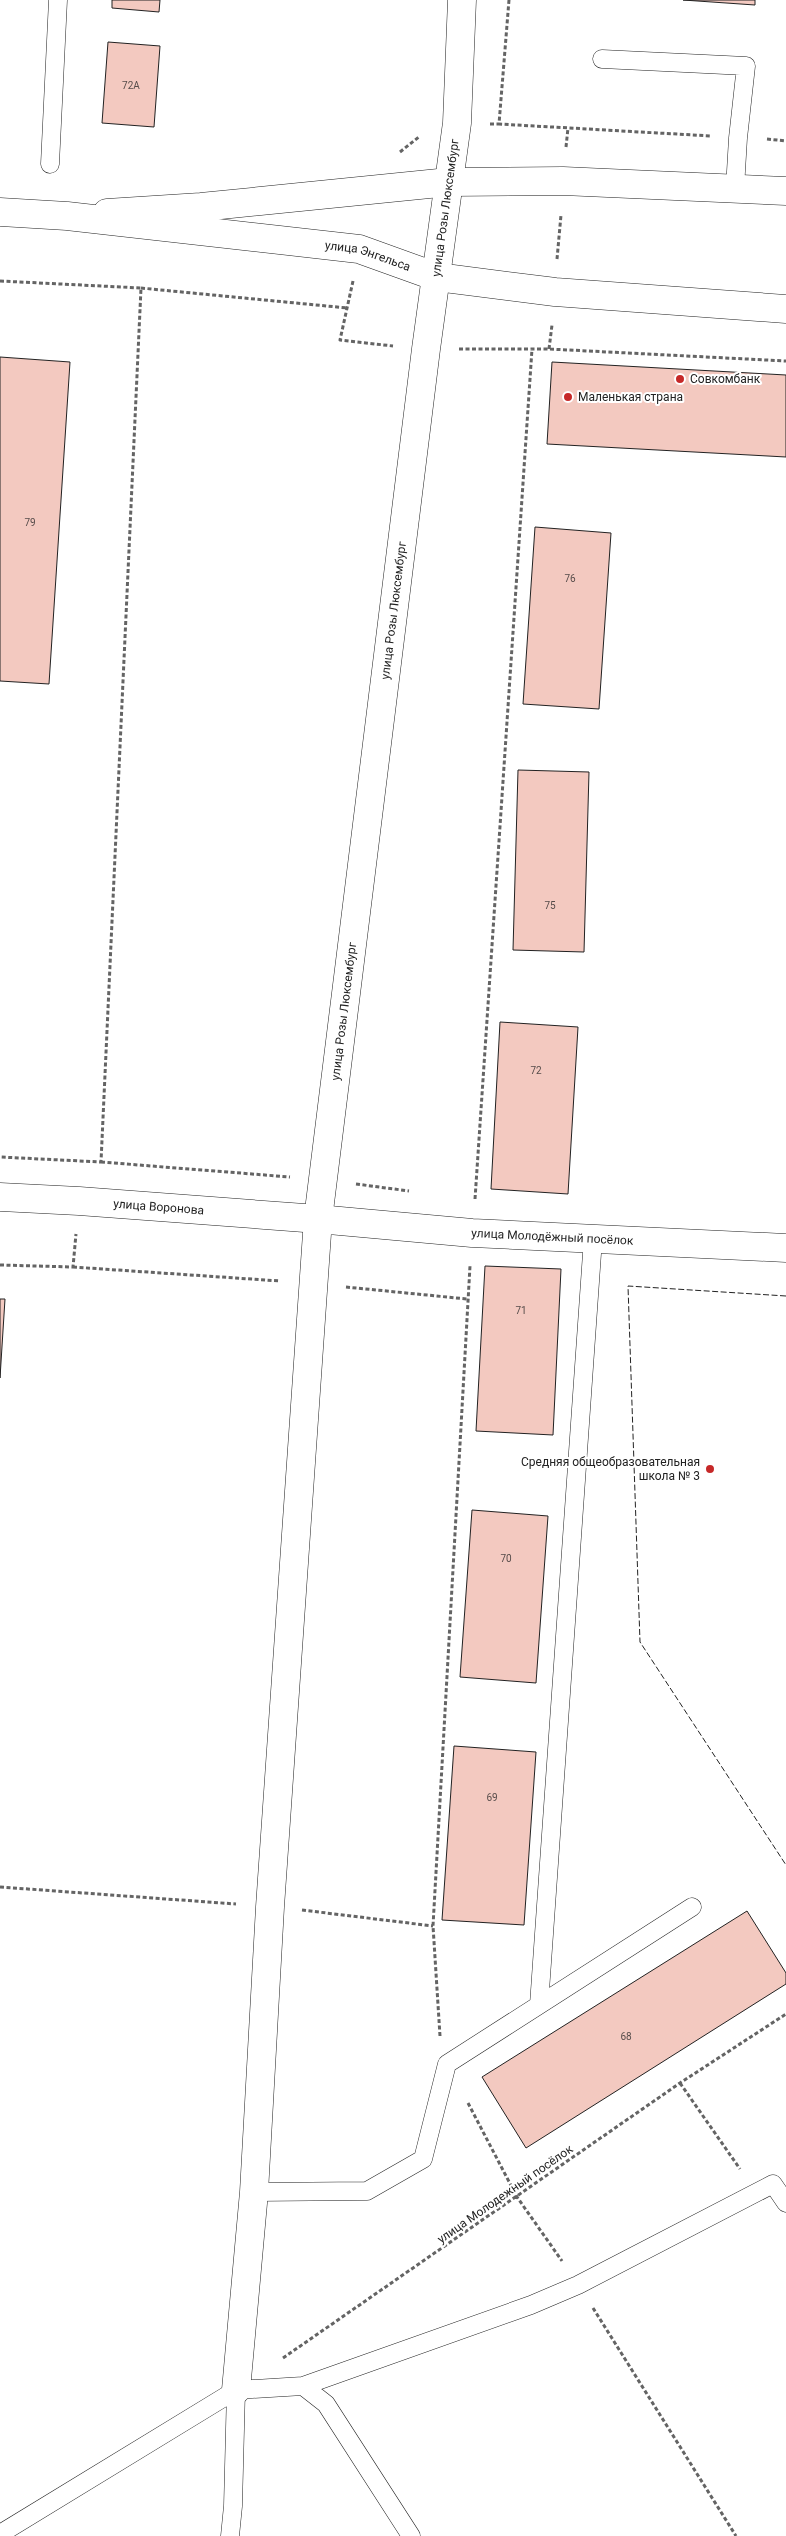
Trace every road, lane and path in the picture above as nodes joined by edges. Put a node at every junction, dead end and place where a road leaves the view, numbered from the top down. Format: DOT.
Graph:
graph roads {
  1 [pos="58,0"];
  2 [pos="462,0"];
  3 [pos="509,0"];
  4 [pos="602,59"];
  5 [pos="568,128"];
  6 [pos="738,138"];
  7 [pos="786,141"];
  8 [pos="50,164"];
  9 [pos="563,181"];
  10 [pos="450,182"];
  11 [pos="735,188"];
  12 [pos="786,191"];
  13 [pos="0,212"];
  14 [pos="67,216"];
  15 [pos="437,277"];
  16 [pos="0,281"];
  17 [pos="141,288"];
  18 [pos="555,292"];
  19 [pos="347,308"];
  20 [pos="786,308"];
  21 [pos="340,340"];
  22 [pos="532,349"];
  23 [pos="549,349"];
  24 [pos="426,350"];
  25 [pos="786,361"];
  26 [pos="0,1157"];
  27 [pos="101,1162"];
  28 [pos="323,1180"];
  29 [pos="418,1192"];
  30 [pos="0,1197"];
  31 [pos="466,1198"];
  32 [pos="476,1200"];
  33 [pos="318,1219"];
  34 [pos="472,1233"];
  35 [pos="593,1239"];
  36 [pos="786,1248"];
  37 [pos="74,1267"];
  38 [pos="312,1283"];
  39 [pos="467,1299"];
  40 [pos="0,1887"];
  41 [pos="270,1907"];
  42 [pos="692,1907"];
  43 [pos="433,1926"];
  44 [pos="539,2004"];
  45 [pos="786,2014"];
  46 [pos="447,2064"];
  47 [pos="680,2083"];
  48 [pos="254,2192"];
  49 [pos="758,2193"];
  50 [pos="517,2197"];
  51 [pos="786,2204"];
  52 [pos="578,2285"];
  53 [pos="304,2386"];
  54 [pos="236,2390"];
  55 [pos="0,2534"];
  56 [pos="230,2536"];
  57 [pos="411,2536"];
  58 [pos="736,2536"];
  1 -- 8 [label="lane"];
  2 -- 10 [label="street, улица Розы Люксембург"];
  3 -- 5 [label="path"];
  4 -- 6 [label="lane"];
  5 -- 6 [label="path"];
  5 -- 9 [label="path"];
  6 -- 7 [label="path"];
  6 -- 11 [label="lane"];
  9 -- 10 [label="street, улица Энгельса"];
  9 -- 11 [label="street, улица Энгельса"];
  9 -- 18 [label="path"];
  10 -- 14 [label="street, улица Энгельса"];
  10 -- 15 [label="street, улица Розы Люксембург"];
  11 -- 12 [label="street, улица Энгельса"];
  13 -- 14 [label="street, улица Энгельса"];
  14 -- 15 [label="street, улица Энгельса"];
  15 -- 18 [label="street, улица Энгельса"];
  15 -- 24 [label="street, улица Розы Люксембург"];
  16 -- 17 [label="path"];
  17 -- 19 [label="path"];
  17 -- 27 [label="path"];
  18 -- 20 [label="street, улица Энгельса"];
  18 -- 23 [label="path"];
  21 -- 24 [label="path"];
  22 -- 23 [label="path"];
  22 -- 24 [label="path"];
  22 -- 32 [label="path"];
  23 -- 25 [label="path"];
  24 -- 28 [label="street, улица Розы Люксембург"];
  26 -- 27 [label="path"];
  27 -- 28 [label="path"];
  28 -- 29 [label="path"];
  28 -- 33 [label="street, улица Розы Люксембург"];
  30 -- 33 [label="street, улица Воронова"];
  31 -- 32 [label="path"];
  32 -- 34 [label="path"];
  33 -- 34 [label="street, улица Молодёжный посёлок"];
  33 -- 38 [label="street, улица Розы Люксембург"];
  34 -- 35 [label="street, улица Молодёжный посёлок"];
  34 -- 39 [label="path"];
  35 -- 36 [label="street, улица Молодёжный посёлок"];
  35 -- 44 [label="lane"];
  37 -- 38 [label="path"];
  38 -- 39 [label="path"];
  38 -- 41 [label="street, улица Розы Люксембург"];
  39 -- 43 [label="path"];
  40 -- 41 [label="path"];
  41 -- 43 [label="path"];
  41 -- 48 [label="street, улица Розы Люксембург"];
  42 -- 44 [label="lane"];
  43 -- 46 [label="path"];
  44 -- 46 [label="lane"];
  45 -- 47 [label="path, улица Молодежный посёлок"];
  46 -- 48 [label="lane"];
  46 -- 50 [label="path"];
  47 -- 49 [label="path"];
  47 -- 50 [label="path, улица Молодежный посёлок"];
  48 -- 54 [label="street, улица Розы Люксембург"];
  49 -- 51 [label="lane"];
  49 -- 52 [label="lane"];
  50 -- 52 [label="path"];
  50 -- 54 [label="path, улица Молодежный посёлок"];
  52 -- 53 [label="lane"];
  52 -- 58 [label="path"];
  53 -- 54 [label="lane"];
  53 -- 57 [label="lane"];
  54 -- 55 [label="lane"];
  54 -- 56 [label="lane"];
}
